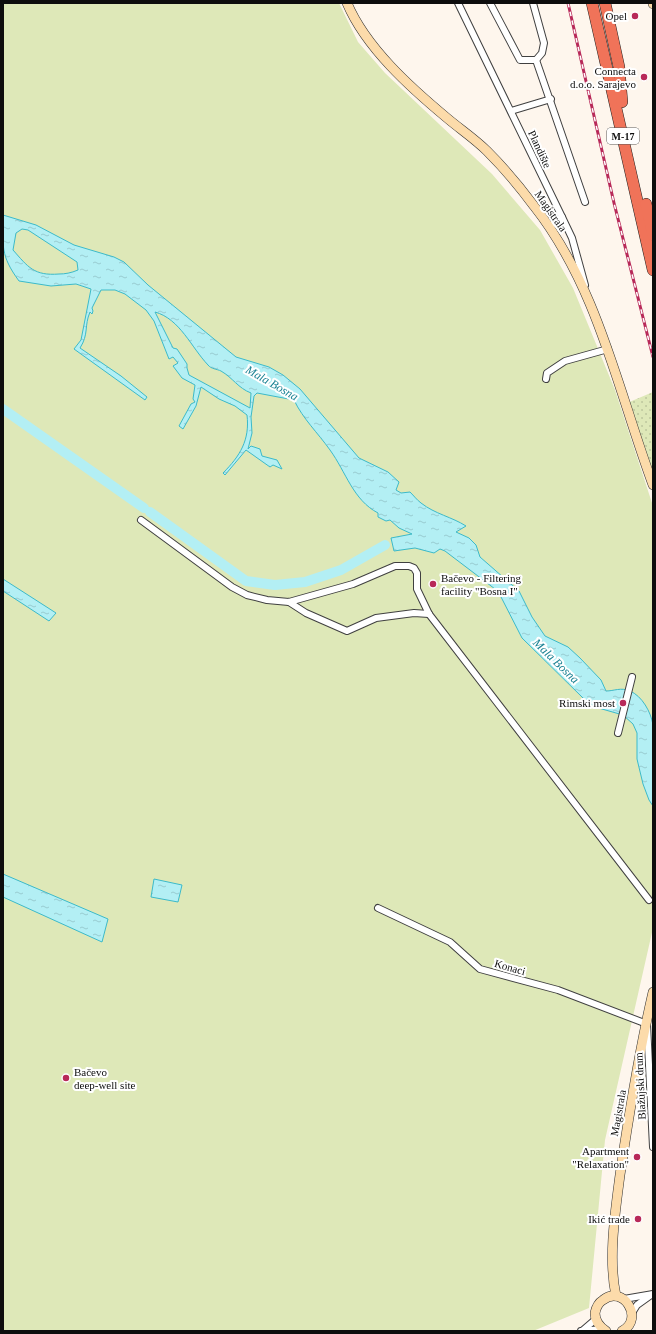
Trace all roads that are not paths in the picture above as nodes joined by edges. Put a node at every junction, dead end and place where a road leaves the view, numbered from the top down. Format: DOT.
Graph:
graph roads {
  1 [pos="347,3"];
  2 [pos="458,3"];
  3 [pos="490,3"];
  4 [pos="533,3"];
  5 [pos="584,3"];
  6 [pos="592,3"];
  7 [pos="599,3"];
  8 [pos="605,3"];
  9 [pos="536,60"];
  10 [pos="551,99"];
  11 [pos="618,103"];
  12 [pos="511,111"];
  13 [pos="585,202"];
  14 [pos="562,216"];
  15 [pos="549,227"];
  16 [pos="653,235"];
  17 [pos="653,270"];
  18 [pos="591,308"];
  19 [pos="608,349"];
  20 [pos="546,379"];
  21 [pos="653,485"];
  22 [pos="141,520"];
  23 [pos="289,602"];
  24 [pos="429,614"];
  25 [pos="632,678"];
  26 [pos="618,732"];
  27 [pos="649,900"];
  28 [pos="378,908"];
  29 [pos="653,992"];
  30 [pos="647,1024"];
  31 [pos="651,1052"];
  32 [pos="653,1147"];
  33 [pos="653,1294"];
  34 [pos="616,1295"];
  35 [pos="632,1313"];
  36 [pos="596,1319"];
  37 [pos="604,1330"];
  38 [pos="581,1331"];
  39 [pos="622,1331"];
  1 -- 15 [label="main road, Magistrala"];
  2 -- 12 [label="street, Plandište"];
  3 -- 9 [label="street"];
  4 -- 9 [label="street"];
  5 -- 11 [label="highway"];
  6 -- 11 [label="highway, M-17"];
  7 -- 11 [label="highway, M-17"];
  8 -- 11 [label="highway"];
  9 -- 10 [label="street"];
  10 -- 12 [label="street"];
  10 -- 13 [label="street"];
  11 -- 16 [label="highway, M-17"];
  11 -- 17 [label="highway, M-17"];
  12 -- 14 [label="street, Plandište"];
  14 -- 15 [label="street"];
  14 -- 18 [label="street, Plandište"];
  15 -- 18 [label="main road, Magistrala"];
  18 -- 19 [label="main road, Magistrala"];
  19 -- 20 [label="street"];
  19 -- 21 [label="main road, Magistrala"];
  22 -- 23 [label="street"];
  23 -- 24 [label="street"];
  23 -- 24 [label="street"];
  24 -- 27 [label="street"];
  25 -- 26 [label="street"];
  28 -- 30 [label="street, Konaci"];
  29 -- 30 [label="main road, Magistrala"];
  30 -- 31 [label="street, Blažujski drum"];
  30 -- 34 [label="main road, Magistrala"];
  31 -- 32 [label="street, Blažujski drum"];
  33 -- 34 [label="street"];
  33 -- 35 [label="street"];
  34 -- 35 [label="main road"];
  34 -- 36 [label="main road"];
  35 -- 39 [label="main road"];
  36 -- 37 [label="main road"];
  36 -- 38 [label="street"];
  37 -- 38 [label="street"];
}
